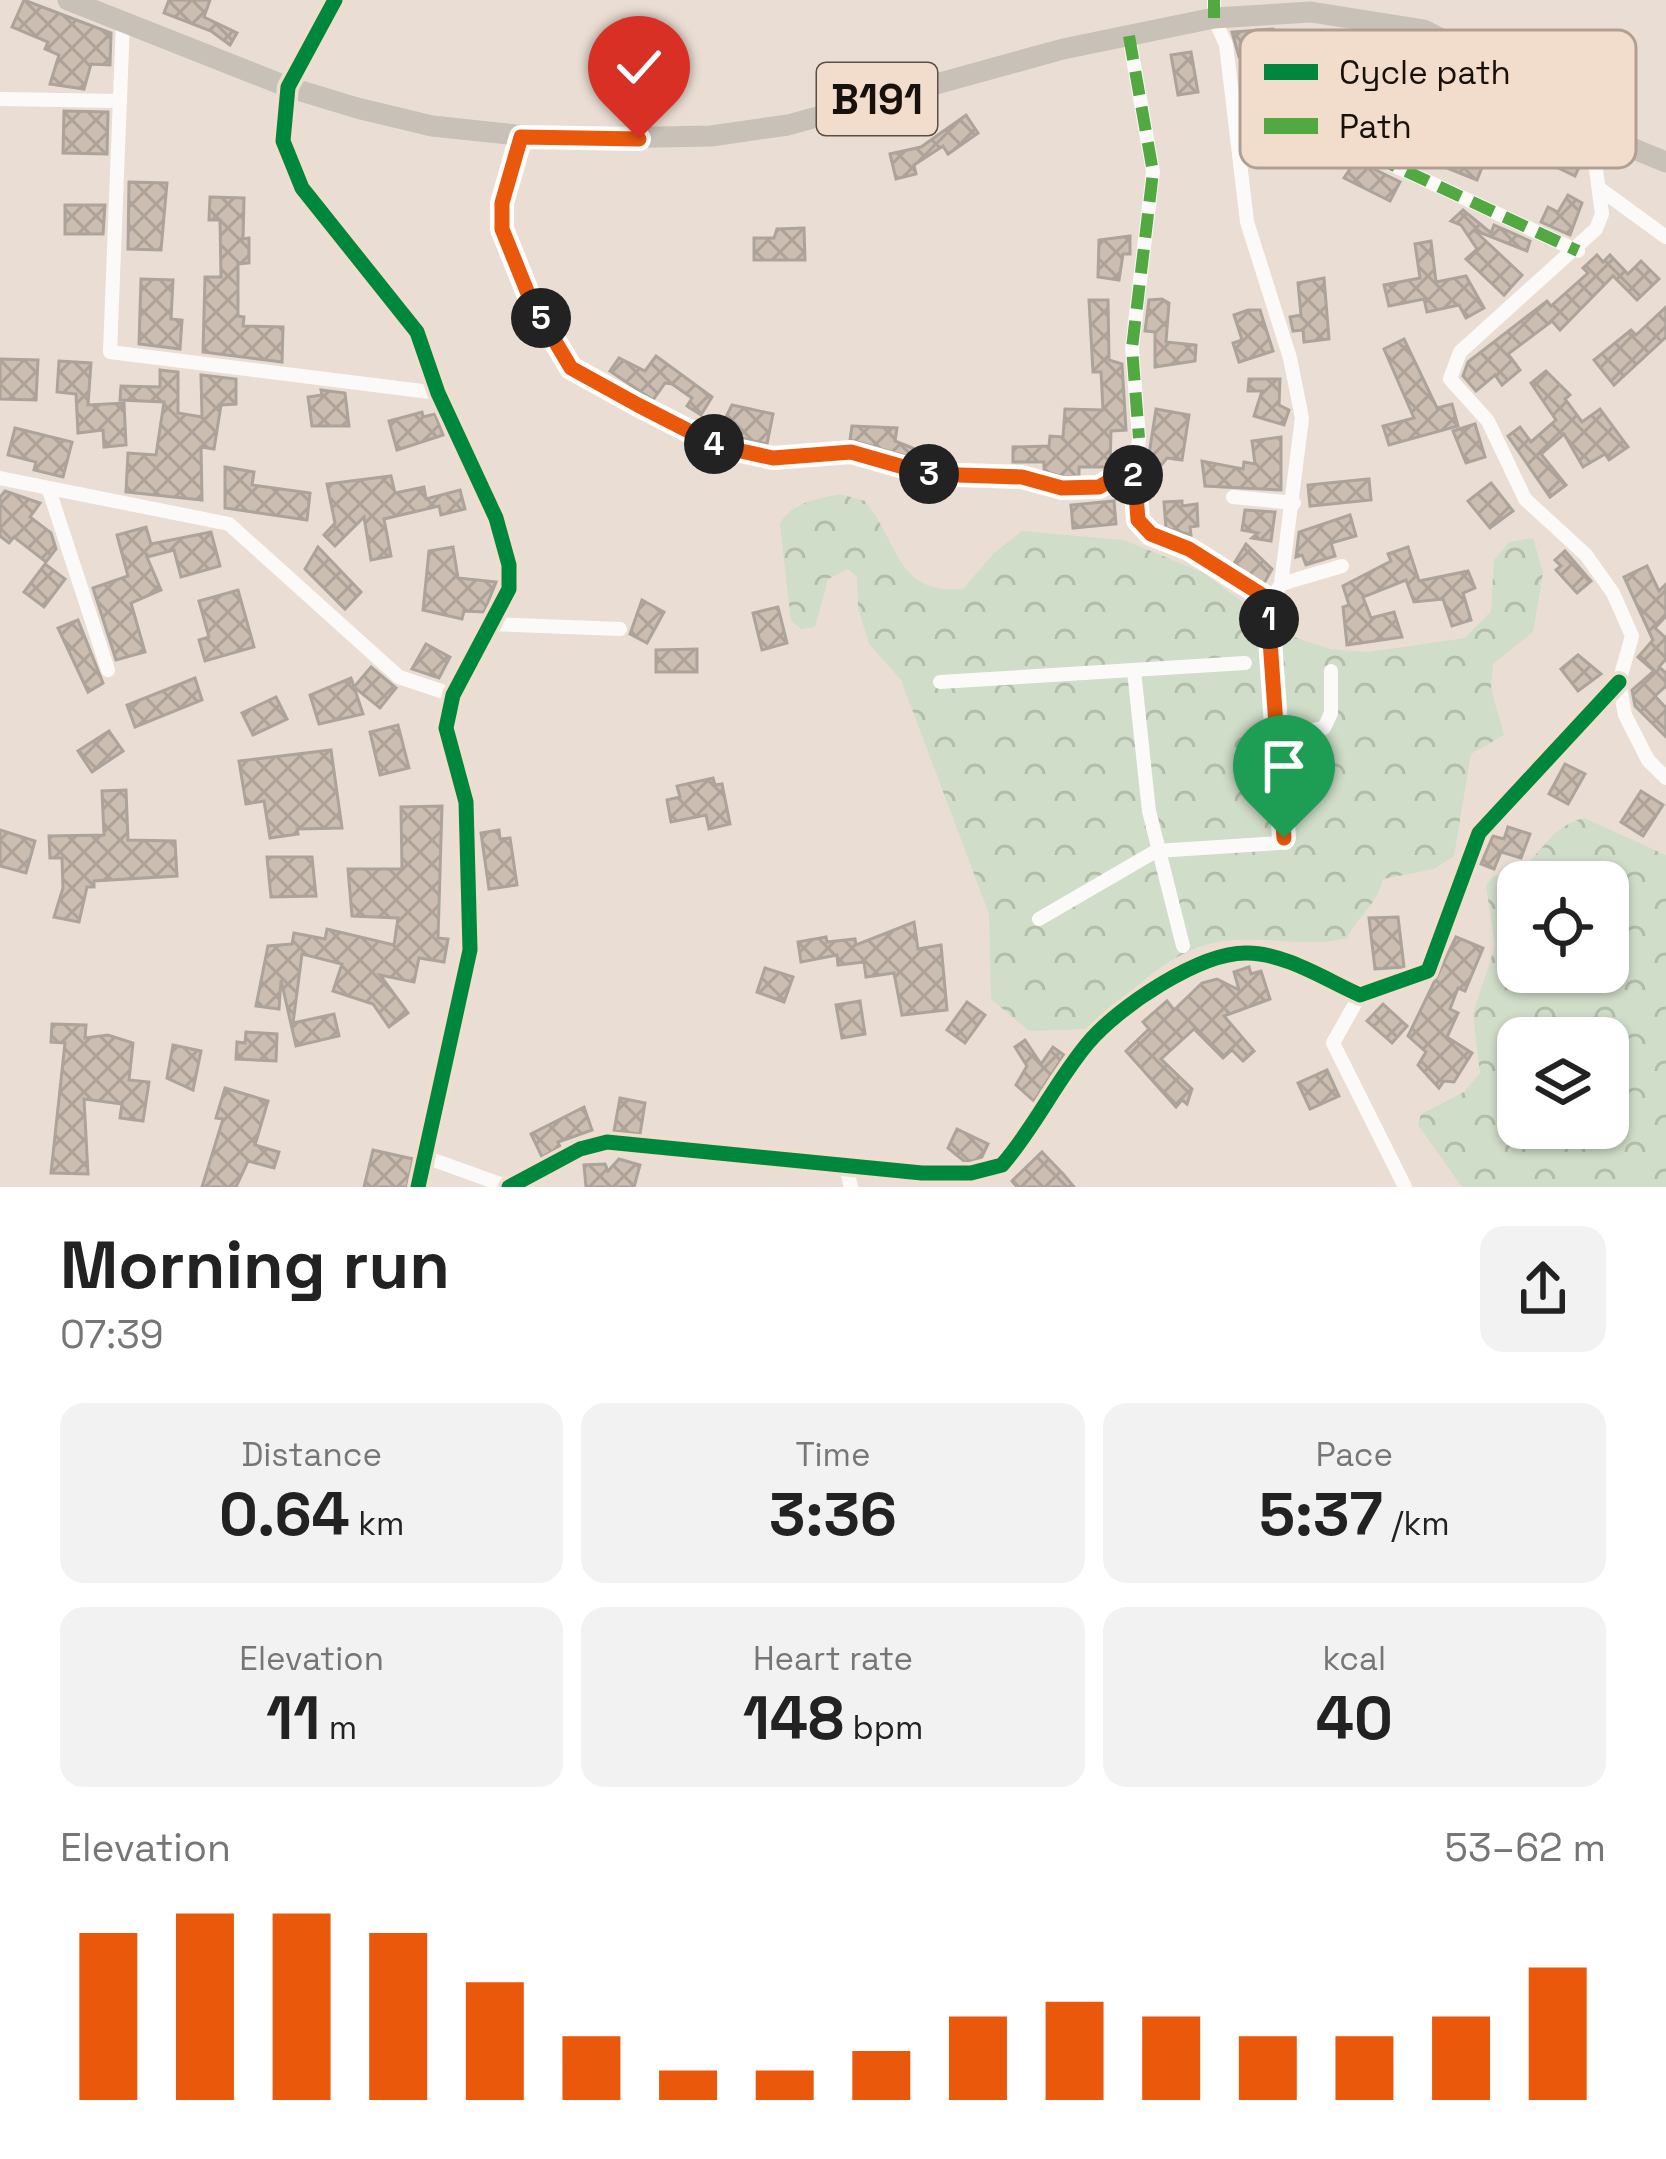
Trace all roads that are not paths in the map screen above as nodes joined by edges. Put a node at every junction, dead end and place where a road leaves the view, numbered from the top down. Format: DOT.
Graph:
graph roads {
  1 [pos="68,0"];
  2 [pos="335,0"];
  3 [pos="1214,9"];
  4 [pos="123,22"];
  5 [pos="1424,30"];
  6 [pos="1130,36"];
  7 [pos="288,87"];
  8 [pos="0,99"];
  9 [pos="120,100"];
  10 [pos="521,137"];
  11 [pos="1636,151"];
  12 [pos="1666,163"];
  13 [pos="1399,168"];
  14 [pos="1597,168"];
  15 [pos="1600,189"];
  16 [pos="1666,237"];
  17 [pos="1577,250"];
  18 [pos="438,393"];
  19 [pos="1134,467"];
  20 [pos="0,478"];
  21 [pos="49,490"];
  22 [pos="1233,497"];
  23 [pos="1294,503"];
  24 [pos="1342,566"];
  25 [pos="1281,584"];
  26 [pos="1267,598"];
  27 [pos="488,624"];
  28 [pos="620,629"];
  29 [pos="1245,663"];
  30 [pos="108,670"];
  31 [pos="1134,671"];
  32 [pos="1331,671"];
  33 [pos="940,682"];
  34 [pos="1619,682"];
  35 [pos="453,695"];
  36 [pos="1278,736"];
  37 [pos="1666,778"];
  38 [pos="1156,851"];
  39 [pos="1039,920"];
  40 [pos="1184,946"];
  41 [pos="1360,995"];
  42 [pos="425,1156"];
  43 [pos="846,1167"];
  44 [pos="418,1187"];
  45 [pos="509,1187"];
  46 [pos="851,1187"];
  47 [pos="1406,1187"];
  1 -- 4 [label="main road, B191"];
  2 -- 7 [label="street"];
  3 -- 5 [label="main road, B191"];
  3 -- 6 [label="main road, B191"];
  3 -- 23 [label="street"];
  4 -- 7 [label="main road, B191"];
  4 -- 9 [label="street"];
  6 -- 10 [label="main road, B191"];
  6 -- 19 [label="street"];
  7 -- 10 [label="main road, B191"];
  7 -- 18 [label="street"];
  8 -- 9 [label="street"];
  9 -- 18 [label="street"];
  10 -- 19 [label="street"];
  11 -- 12 [label="main road, B191"];
  13 -- 17 [label="street"];
  14 -- 15 [label="street"];
  15 -- 16 [label="street"];
  15 -- 17 [label="street"];
  17 -- 34 [label="street"];
  18 -- 27 [label="street"];
  19 -- 26 [label="street"];
  20 -- 21 [label="street"];
  21 -- 30 [label="street"];
  21 -- 35 [label="street"];
  22 -- 23 [label="street"];
  23 -- 25 [label="street"];
  24 -- 25 [label="street"];
  25 -- 26 [label="street"];
  26 -- 36 [label="street"];
  27 -- 28 [label="street"];
  27 -- 35 [label="street"];
  29 -- 31 [label="street"];
  31 -- 33 [label="street"];
  31 -- 38 [label="street"];
  32 -- 36 [label="street"];
  34 -- 37 [label="street"];
  34 -- 41 [label="street"];
  35 -- 42 [label="street"];
  36 -- 38 [label="street"];
  38 -- 39 [label="street"];
  38 -- 40 [label="street"];
  41 -- 43 [label="street"];
  41 -- 47 [label="street"];
  42 -- 44 [label="street"];
  42 -- 45 [label="street"];
  43 -- 45 [label="street"];
  43 -- 46 [label="street"];
}
